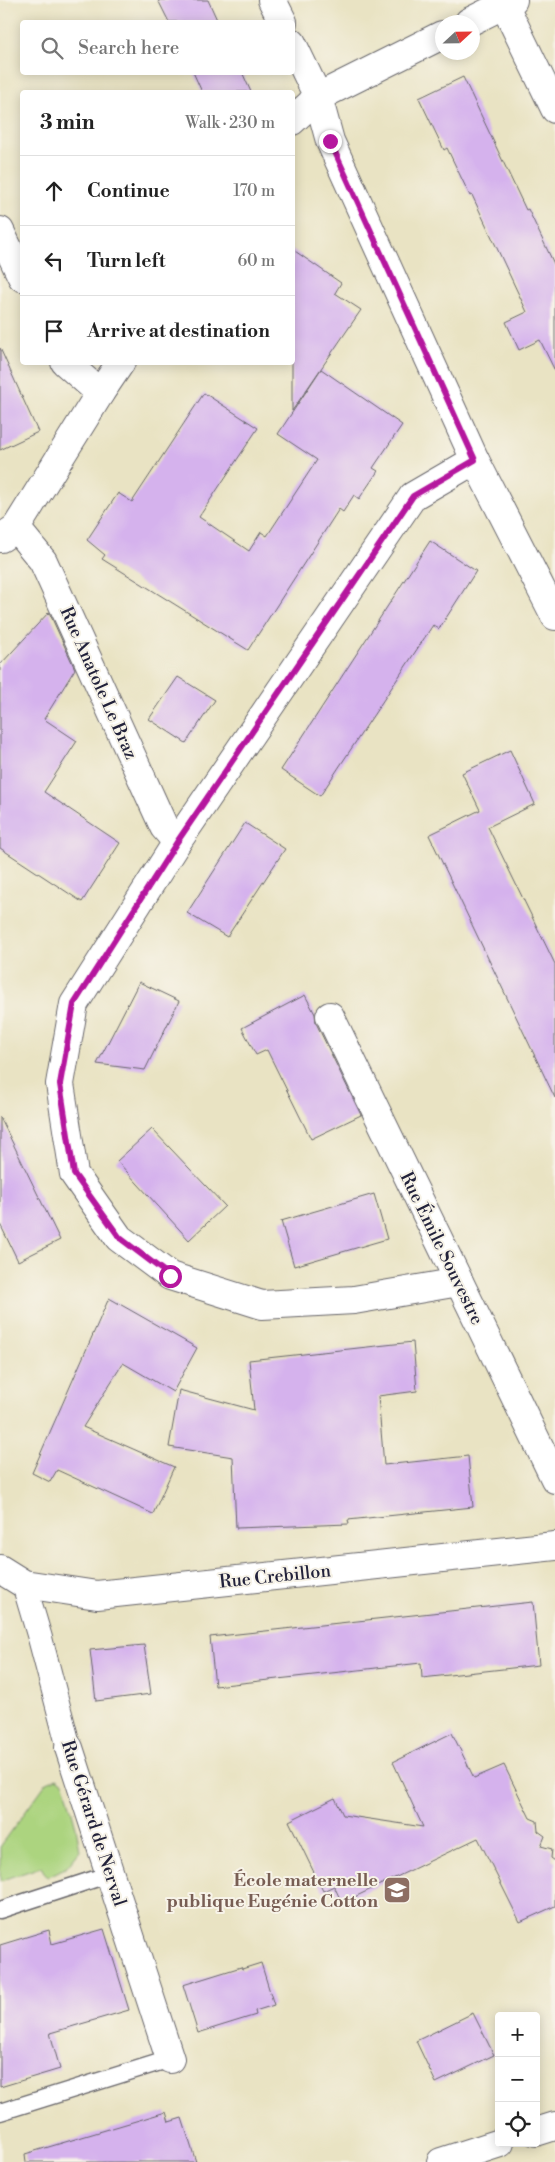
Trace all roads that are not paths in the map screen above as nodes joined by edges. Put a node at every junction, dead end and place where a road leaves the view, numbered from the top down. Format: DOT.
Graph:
graph roads {
  1 [pos="272,0"];
  2 [pos="507,2"];
  3 [pos="480,16"];
  4 [pos="282,20"];
  5 [pos="435,38"];
  6 [pos="295,49"];
  7 [pos="318,97"];
  8 [pos="555,109"];
  9 [pos="295,118"];
  10 [pos="0,231"];
  11 [pos="20,273"];
  12 [pos="68,365"];
  13 [pos="119,365"];
  14 [pos="100,393"];
  15 [pos="475,460"];
  16 [pos="8,533"];
  17 [pos="555,616"];
  18 [pos="177,842"];
  19 [pos="330,1016"];
  20 [pos="459,1282"];
  21 [pos="555,1479"];
  22 [pos="555,1546"];
  23 [pos="0,1569"];
  24 [pos="12,1589"];
  25 [pos="69,1748"];
  26 [pos="110,1874"];
  27 [pos="0,1910"];
  28 [pos="170,2059"];
  29 [pos="0,2112"];
  30 [pos="555,2126"];
  31 [pos="540,2131"];
  32 [pos="495,2145"];
  33 [pos="441,2162"];
  1 -- 4 [label="street"];
  2 -- 3 [label="street"];
  2 -- 8 [label="street"];
  5 -- 7 [label="street"];
  6 -- 7 [label="street"];
  7 -- 9 [label="street"];
  7 -- 15 [label="street"];
  10 -- 11 [label="street"];
  12 -- 14 [label="street"];
  13 -- 14 [label="street"];
  14 -- 16 [label="street"];
  15 -- 17 [label="street"];
  15 -- 18 [label="street"];
  16 -- 18 [label="street, Rue Anatole Le Braz"];
  18 -- 20 [label="street"];
  19 -- 20 [label="street, Rue Émile Souvestre"];
  20 -- 21 [label="street, Rue Émile Souvestre"];
  22 -- 24 [label="street, Rue Crebillon"];
  23 -- 24 [label="street, Rue Crebillon"];
  24 -- 25 [label="street, Rue Gérard de Nerval"];
  25 -- 26 [label="street, Rue Gérard de Nerval"];
  26 -- 27 [label="lane"];
  26 -- 28 [label="street, Rue Gérard de Nerval"];
  28 -- 29 [label="lane"];
  30 -- 31 [label="street"];
  32 -- 33 [label="street"];
}
